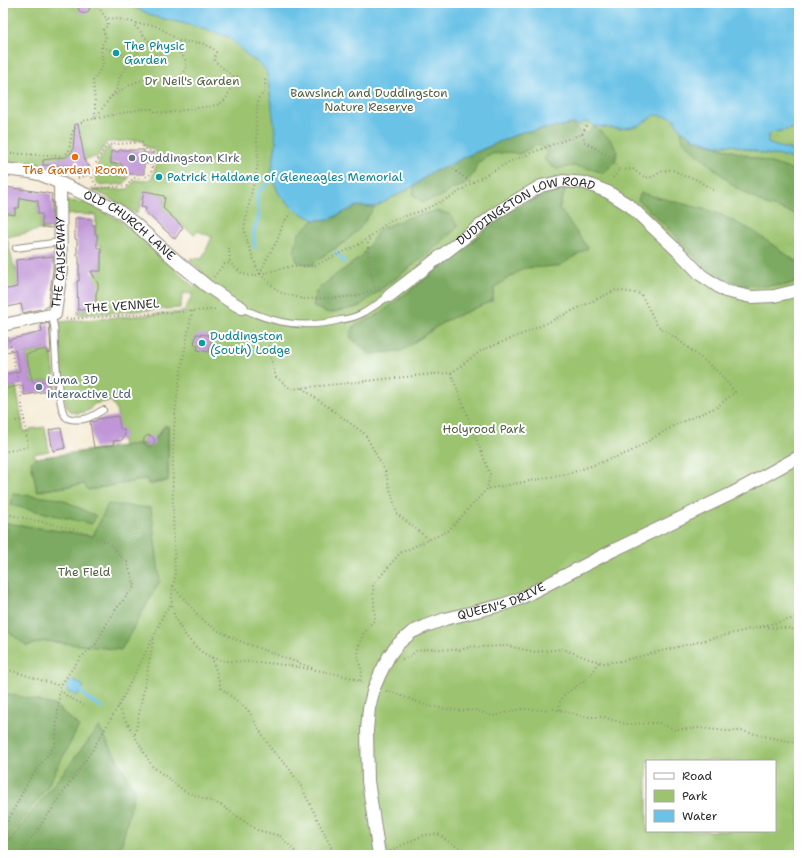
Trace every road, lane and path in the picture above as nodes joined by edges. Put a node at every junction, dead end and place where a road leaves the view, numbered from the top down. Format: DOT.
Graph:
graph roads {
  1 [pos="94,6"];
  2 [pos="106,18"];
  3 [pos="132,23"];
  4 [pos="149,41"];
  5 [pos="101,46"];
  6 [pos="168,47"];
  7 [pos="155,54"];
  8 [pos="131,60"];
  9 [pos="232,76"];
  10 [pos="239,76"];
  11 [pos="265,77"];
  12 [pos="109,99"];
  13 [pos="95,119"];
  14 [pos="587,125"];
  15 [pos="582,134"];
  16 [pos="3,153"];
  17 [pos="3,169"];
  18 [pos="453,169"];
  19 [pos="619,170"];
  20 [pos="92,173"];
  21 [pos="613,178"];
  22 [pos="60,182"];
  23 [pos="472,183"];
  24 [pos="714,190"];
  25 [pos="290,213"];
  26 [pos="372,235"];
  27 [pos="60,242"];
  28 [pos="16,248"];
  29 [pos="229,248"];
  30 [pos="230,263"];
  31 [pos="260,274"];
  32 [pos="210,282"];
  33 [pos="375,289"];
  34 [pos="799,290"];
  35 [pos="389,296"];
  36 [pos="242,308"];
  37 [pos="216,309"];
  38 [pos="192,311"];
  39 [pos="52,315"];
  40 [pos="4,325"];
  41 [pos="271,338"];
  42 [pos="452,373"];
  43 [pos="301,388"];
  44 [pos="103,410"];
  45 [pos="24,420"];
  46 [pos="16,422"];
  47 [pos="3,452"];
  48 [pos="799,457"];
  49 [pos="487,489"];
  50 [pos="3,513"];
  51 [pos="430,540"];
  52 [pos="173,586"];
  53 [pos="3,603"];
  54 [pos="172,603"];
  55 [pos="3,614"];
  56 [pos="799,617"];
  57 [pos="757,627"];
  58 [pos="799,631"];
  59 [pos="155,634"];
  60 [pos="389,656"];
  61 [pos="212,657"];
  62 [pos="600,662"];
  63 [pos="3,668"];
  64 [pos="320,670"];
  65 [pos="60,686"];
  66 [pos="374,688"];
  67 [pos="60,690"];
  68 [pos="84,705"];
  69 [pos="118,707"];
  70 [pos="560,710"];
  71 [pos="134,735"];
  72 [pos="799,743"];
  73 [pos="3,827"];
  74 [pos="384,853"];
  75 [pos="19,855"];
  76 [pos="299,855"];
  77 [pos="334,855"];
  78 [pos="472,855"];
  1 -- 2 [label="path"];
  2 -- 3 [label="path"];
  2 -- 5 [label="path"];
  3 -- 4 [label="path"];
  3 -- 9 [label="path"];
  4 -- 6 [label="path"];
  4 -- 8 [label="path"];
  5 -- 8 [label="path"];
  5 -- 13 [label="path"];
  6 -- 7 [label="path"];
  6 -- 12 [label="path"];
  8 -- 12 [label="path"];
  9 -- 10 [label="path"];
  9 -- 13 [label="path"];
  11 -- 31 [label="path"];
  12 -- 13 [label="path"];
  13 -- 16 [label="path"];
  14 -- 15 [label="path"];
  15 -- 19 [label="path"];
  15 -- 23 [label="path"];
  17 -- 22 [label="street, OLD CHURCH LANE"];
  18 -- 23 [label="path"];
  19 -- 21 [label="path"];
  19 -- 24 [label="path"];
  20 -- 20 [label="path"];
  22 -- 27 [label="street, THE CAUSEWAY"];
  22 -- 36 [label="street, OLD CHURCH LANE"];
  23 -- 26 [label="path"];
  25 -- 31 [label="path"];
  26 -- 31 [label="path"];
  26 -- 33 [label="path"];
  27 -- 28 [label="lane"];
  27 -- 39 [label="street, THE CAUSEWAY"];
  29 -- 30 [label="path"];
  30 -- 31 [label="path"];
  30 -- 32 [label="path"];
  31 -- 33 [label="path"];
  33 -- 35 [label="path"];
  34 -- 35 [label="street, DUDDINGSTON LOW ROAD"];
  35 -- 36 [label="lane, DUDDINGSTON LOW ROAD"];
  37 -- 38 [label="path, THE VENNEL"];
  38 -- 39 [label="path, THE VENNEL"];
  38 -- 52 [label="path"];
  39 -- 40 [label="street, THE CAUSEWAY"];
  39 -- 44 [label="lane"];
  40 -- 45 [label="path"];
  41 -- 43 [label="path"];
  42 -- 43 [label="path"];
  42 -- 49 [label="path"];
  42 -- 49 [label="path"];
  43 -- 51 [label="path"];
  45 -- 46 [label="path"];
  45 -- 47 [label="path"];
  48 -- 60 [label="street, QUEEN'S DRIVE"];
  49 -- 51 [label="path"];
  50 -- 65 [label="path"];
  51 -- 64 [label="path"];
  52 -- 54 [label="path"];
  52 -- 64 [label="path"];
  53 -- 55 [label="path"];
  54 -- 59 [label="path"];
  54 -- 61 [label="path"];
  56 -- 57 [label="path"];
  57 -- 58 [label="path"];
  57 -- 62 [label="path"];
  59 -- 69 [label="path"];
  59 -- 71 [label="path"];
  60 -- 62 [label="path"];
  60 -- 66 [label="street, QUEEN'S DRIVE"];
  61 -- 64 [label="path"];
  61 -- 77 [label="path"];
  62 -- 70 [label="path"];
  63 -- 65 [label="path"];
  65 -- 67 [label="path"];
  66 -- 70 [label="path"];
  66 -- 74 [label="street, QUEEN'S DRIVE"];
  67 -- 68 [label="path"];
  67 -- 73 [label="path"];
  69 -- 71 [label="path"];
  69 -- 75 [label="path"];
  70 -- 72 [label="path"];
  71 -- 76 [label="path"];
  74 -- 78 [label="path"];
}
